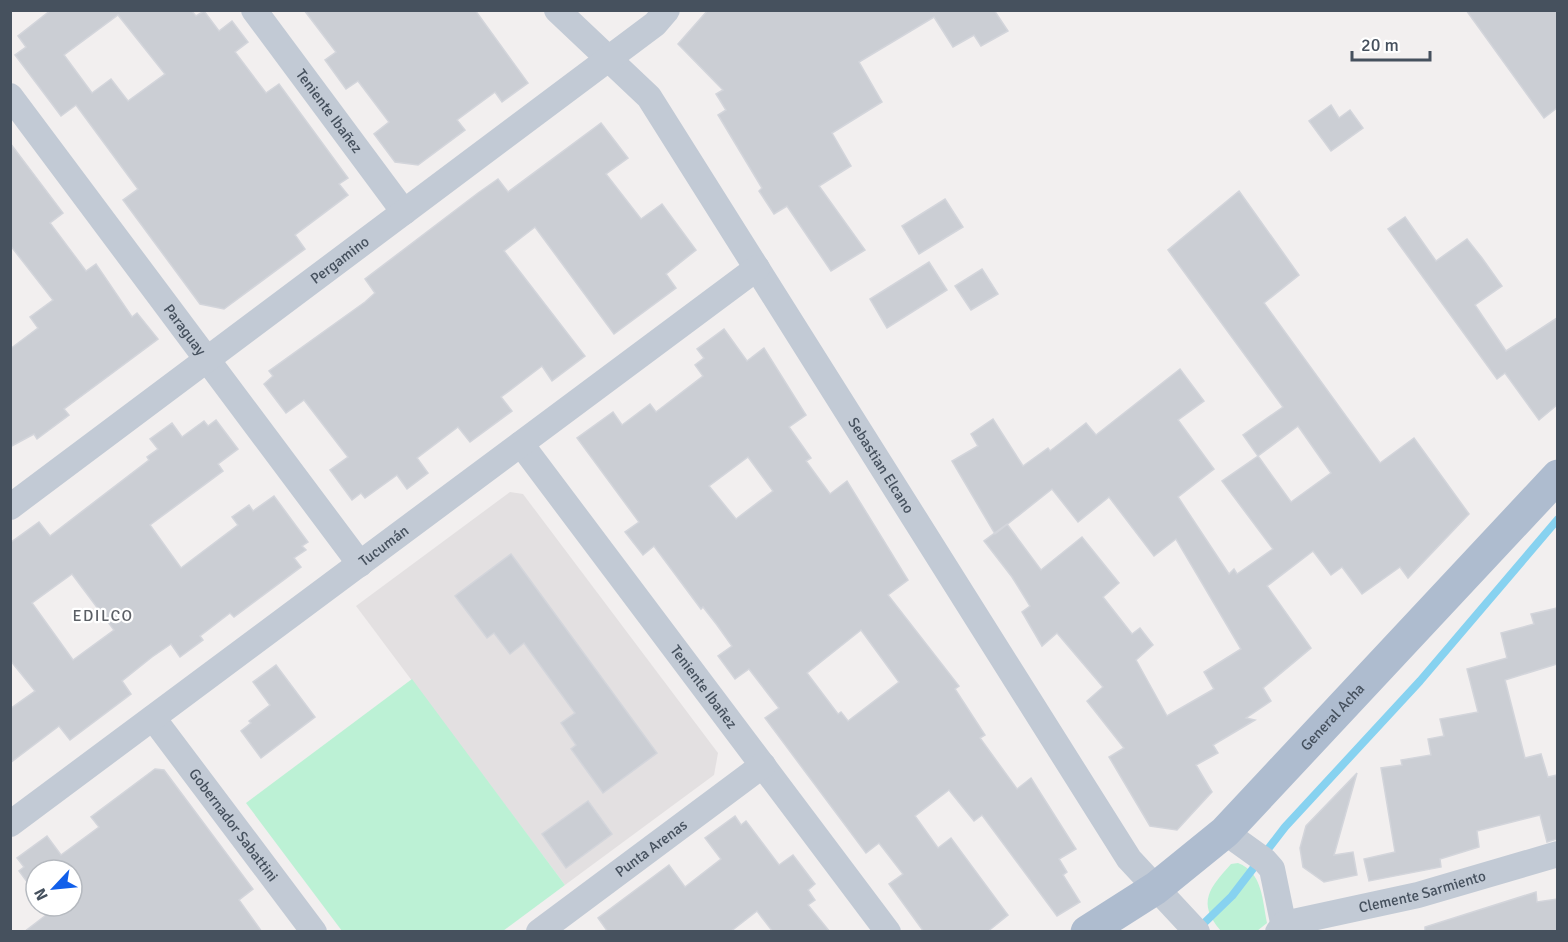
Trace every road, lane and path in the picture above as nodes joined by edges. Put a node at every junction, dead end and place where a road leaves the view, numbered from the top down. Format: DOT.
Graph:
graph roads {
  1 [pos="254,10"];
  2 [pos="557,10"];
  3 [pos="667,10"];
  4 [pos="608,59"];
  5 [pos="10,96"];
  6 [pos="404,212"];
  7 [pos="757,268"];
  8 [pos="207,360"];
  9 [pos="521,444"];
  10 [pos="1557,476"];
  11 [pos="10,507"];
  12 [pos="360,564"];
  13 [pos="153,718"];
  14 [pos="763,765"];
  15 [pos="10,824"];
  16 [pos="1225,832"];
  17 [pos="1557,854"];
  18 [pos="1156,888"];
  19 [pos="1282,929"];
  20 [pos="314,932"];
  21 [pos="539,932"];
  22 [pos="888,932"];
  23 [pos="1087,932"];
  24 [pos="1197,932"];
  1 -- 6 [label="street, Teniente Ibañez"];
  2 -- 4 [label="street, Sebastian Elcano"];
  3 -- 4 [label="street, Pergamino"];
  4 -- 6 [label="street, Pergamino"];
  4 -- 7 [label="street, Sebastian Elcano"];
  5 -- 8 [label="street, Paraguay"];
  6 -- 8 [label="street, Pergamino"];
  7 -- 9 [label="street, Tucumán"];
  7 -- 18 [label="street, Sebastian Elcano"];
  8 -- 11 [label="street, Pergamino"];
  8 -- 12 [label="street, Paraguay"];
  9 -- 12 [label="street, Tucumán"];
  9 -- 14 [label="street, Teniente Ibañez"];
  10 -- 16 [label="main road, General Acha"];
  12 -- 13 [label="street, Tucumán"];
  13 -- 15 [label="street, Tucumán"];
  13 -- 20 [label="street, Gobernador Sabattini"];
  14 -- 21 [label="street, Punta Arenas"];
  14 -- 22 [label="street, Teniente Ibañez"];
  16 -- 18 [label="main road, General Acha"];
  16 -- 19 [label="street"];
  17 -- 19 [label="street, Clemente Sarmiento"];
  18 -- 23 [label="main road, General Acha"];
  18 -- 24 [label="street, Sebastian Elcano"];
}
